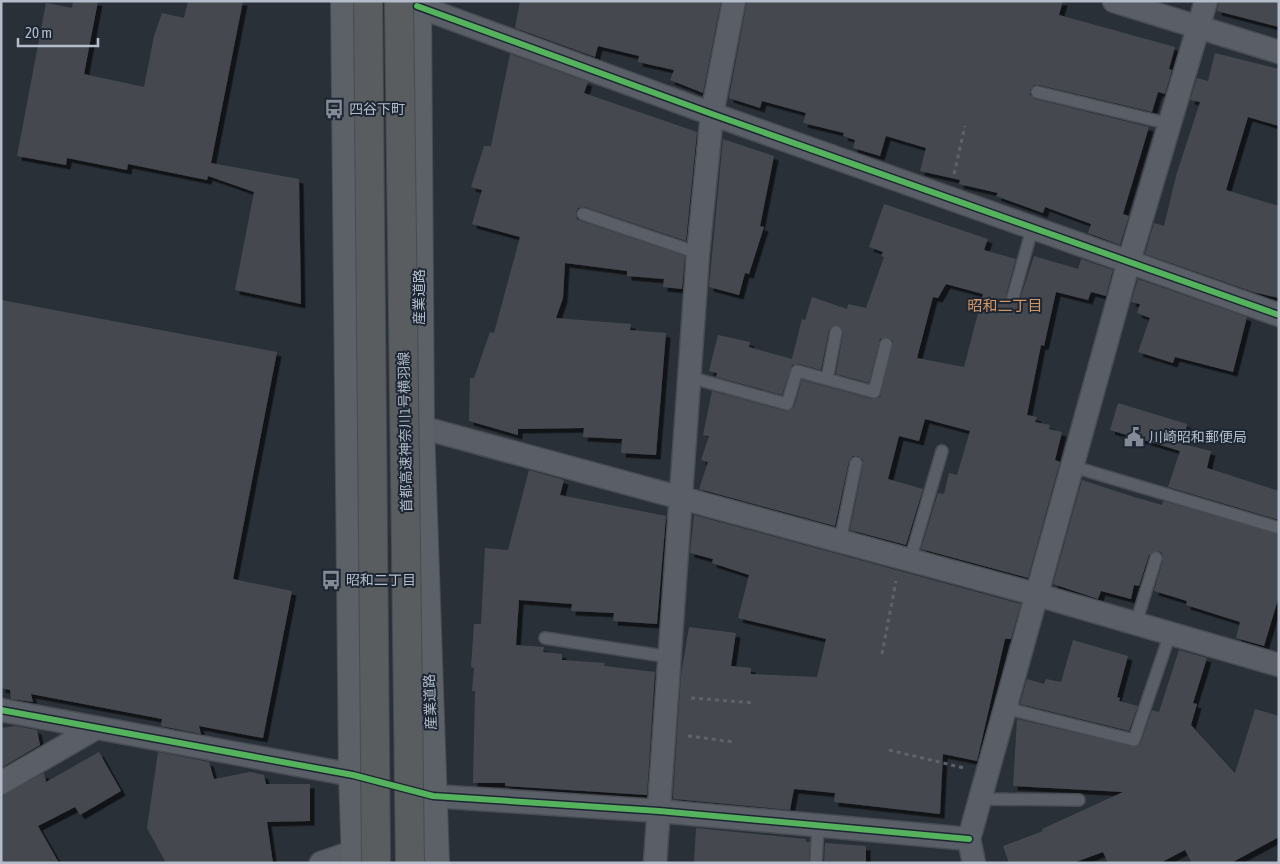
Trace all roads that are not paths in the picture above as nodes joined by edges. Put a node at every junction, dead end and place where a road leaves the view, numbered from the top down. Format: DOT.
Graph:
graph roads {
  1 [pos="345,1"];
  2 [pos="368,1"];
  3 [pos="734,1"];
  4 [pos="1114,1"];
  5 [pos="1206,1"];
  6 [pos="411,3"];
  7 [pos="1198,28"];
  8 [pos="1279,52"];
  9 [pos="1037,92"];
  10 [pos="712,114"];
  11 [pos="1170,124"];
  12 [pos="583,214"];
  13 [pos="1033,226"];
  14 [pos="698,253"];
  15 [pos="1129,260"];
  16 [pos="1013,297"];
  17 [pos="1279,315"];
  18 [pos="836,332"];
  19 [pos="886,344"];
  20 [pos="689,377"];
  21 [pos="827,379"];
  22 [pos="420,427"];
  23 [pos="942,451"];
  24 [pos="856,463"];
  25 [pos="1071,466"];
  26 [pos="681,498"];
  27 [pos="1276,527"];
  28 [pos="840,541"];
  29 [pos="1156,558"];
  30 [pos="906,559"];
  31 [pos="1037,594"];
  32 [pos="1136,623"];
  33 [pos="1170,634"];
  34 [pos="545,638"];
  35 [pos="670,657"];
  36 [pos="1279,664"];
  37 [pos="1005,708"];
  38 [pos="1,710"];
  39 [pos="96,728"];
  40 [pos="353,775"];
  41 [pos="1,783"];
  42 [pos="433,796"];
  43 [pos="980,799"];
  44 [pos="1079,800"];
  45 [pos="659,811"];
  46 [pos="818,825"];
  47 [pos="969,838"];
  48 [pos="363,859"];
  49 [pos="321,863"];
  50 [pos="410,863"];
  51 [pos="435,863"];
  52 [pos="655,863"];
  53 [pos="816,863"];
  54 [pos="974,863"];
  1 -- 40 [label="main road"];
  2 -- 48 [label="highway, bridge"];
  3 -- 10 [label="street"];
  4 -- 7 [label="street"];
  5 -- 7 [label="street"];
  6 -- 10 [label="street"];
  6 -- 22 [label="main road, 産業道路"];
  6 -- 50 [label="highway, 首都高速神奈川1号横羽線, bridge"];
  7 -- 8 [label="street"];
  7 -- 11 [label="street"];
  9 -- 11 [label="lane"];
  10 -- 13 [label="street"];
  10 -- 14 [label="street"];
  11 -- 15 [label="street"];
  12 -- 14 [label="lane"];
  13 -- 15 [label="street"];
  13 -- 16 [label="lane"];
  14 -- 20 [label="street"];
  15 -- 17 [label="street"];
  15 -- 25 [label="street"];
  18 -- 21 [label="lane"];
  19 -- 21 [label="lane"];
  20 -- 21 [label="lane"];
  20 -- 26 [label="street"];
  22 -- 26 [label="street"];
  22 -- 42 [label="main road, 産業道路"];
  23 -- 30 [label="lane"];
  24 -- 28 [label="lane"];
  25 -- 27 [label="lane"];
  25 -- 31 [label="street"];
  26 -- 28 [label="street"];
  26 -- 35 [label="street"];
  28 -- 30 [label="street"];
  29 -- 32 [label="lane"];
  30 -- 31 [label="street"];
  31 -- 32 [label="street"];
  31 -- 37 [label="street"];
  32 -- 33 [label="street"];
  33 -- 36 [label="street"];
  33 -- 37 [label="lane"];
  34 -- 35 [label="lane"];
  35 -- 45 [label="street"];
  37 -- 43 [label="street"];
  38 -- 39 [label="street"];
  39 -- 40 [label="street"];
  39 -- 41 [label="street"];
  40 -- 48 [label="main road"];
  42 -- 45 [label="street"];
  42 -- 51 [label="main road, 産業道路"];
  43 -- 44 [label="lane"];
  43 -- 47 [label="street"];
  45 -- 46 [label="street"];
  45 -- 52 [label="street"];
  46 -- 47 [label="street"];
  46 -- 53 [label="lane"];
  47 -- 54 [label="street"];
  48 -- 49 [label="street"];
}
